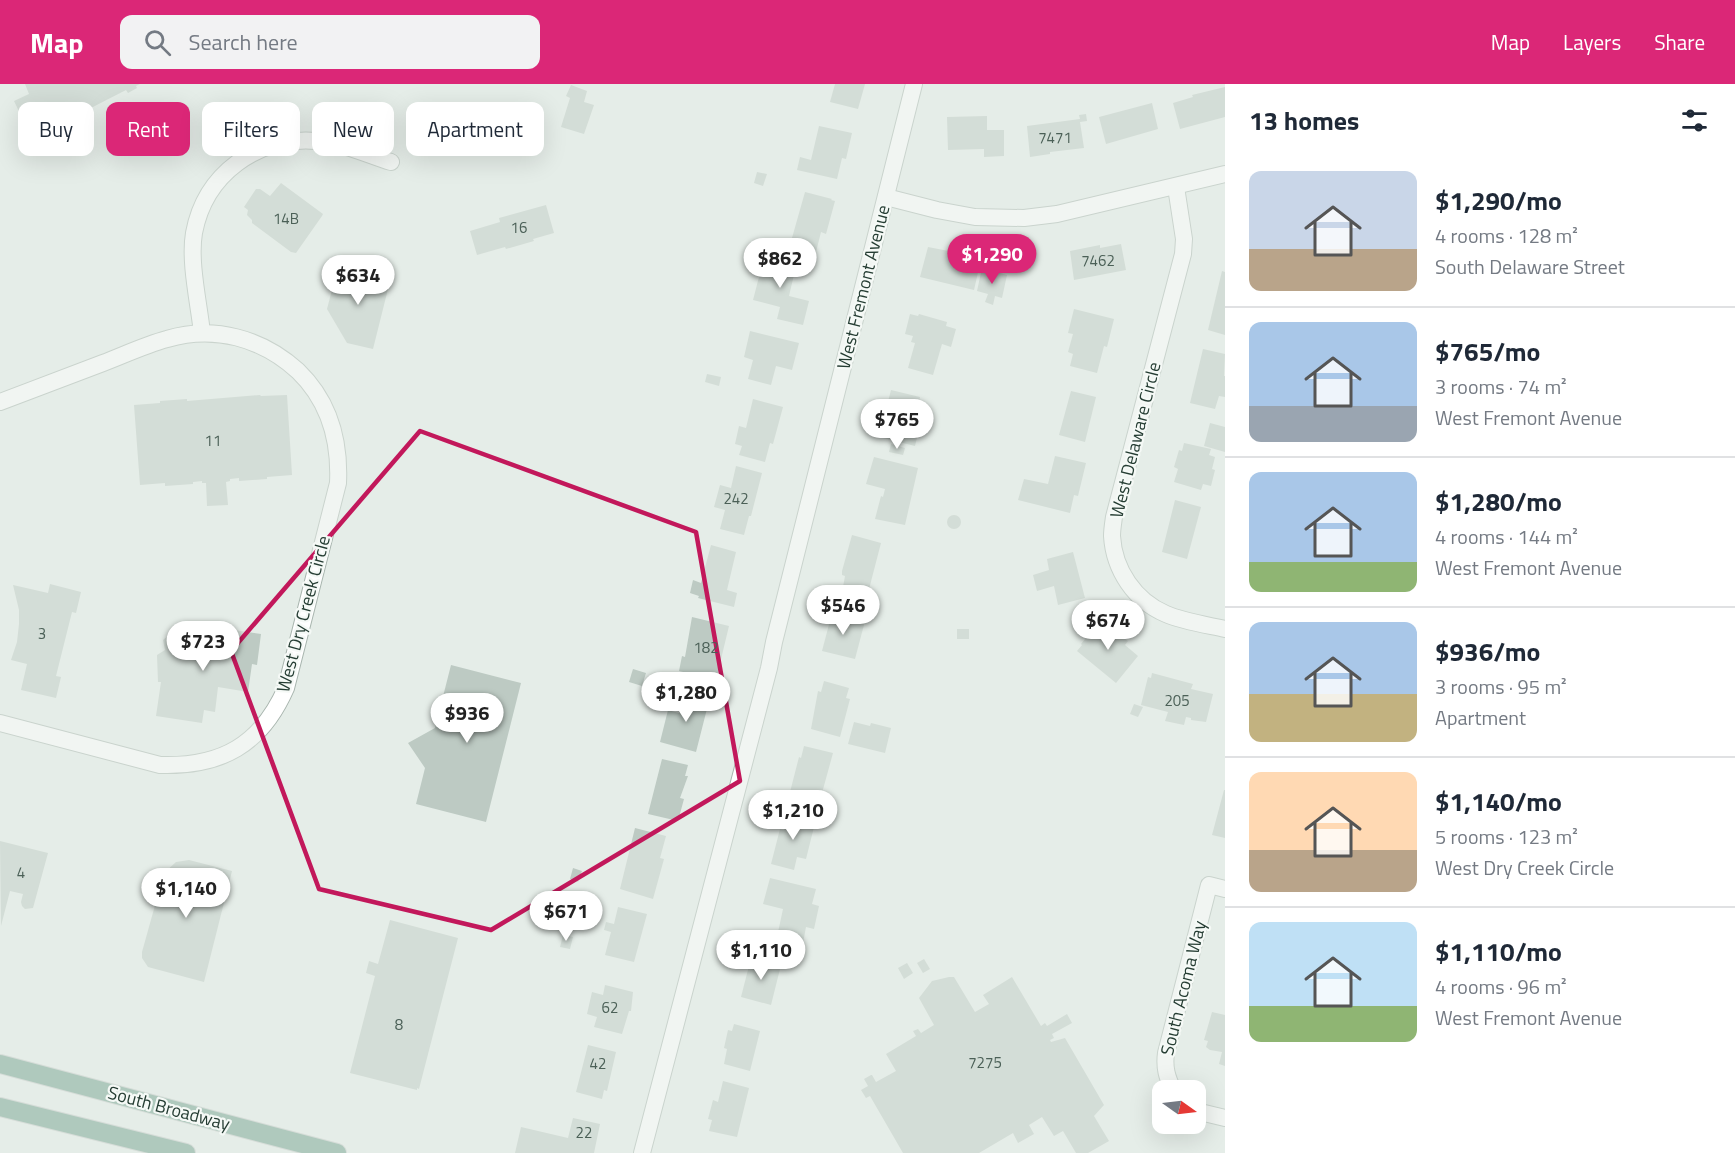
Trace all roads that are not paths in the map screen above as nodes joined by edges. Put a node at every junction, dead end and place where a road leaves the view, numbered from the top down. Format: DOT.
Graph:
graph roads {
  1 [pos="914,84"];
  2 [pos="391,162"];
  3 [pos="1225,174"];
  4 [pos="1176,187"];
  5 [pos="886,197"];
  6 [pos="202,333"];
  7 [pos="0,402"];
  8 [pos="1225,629"];
  9 [pos="0,723"];
  10 [pos="1217,887"];
  11 [pos="0,1064"];
  12 [pos="1168,1080"];
  13 [pos="0,1107"];
  14 [pos="1206,1113"];
  15 [pos="1225,1118"];
  16 [pos="178,1152"];
  17 [pos="337,1153"];
  18 [pos="642,1153"];
  1 -- 5 [label="street, West Fremont Avenue"];
  2 -- 6 [label="street"];
  3 -- 4 [label="street"];
  4 -- 5 [label="street"];
  4 -- 8 [label="street, West Delaware Circle"];
  5 -- 18 [label="street, West Fremont Avenue"];
  6 -- 7 [label="street, West Dry Creek Circle"];
  6 -- 9 [label="street, West Dry Creek Circle"];
  10 -- 12 [label="street, South Acoma Way"];
  11 -- 17 [label="main road, South Broadway"];
  13 -- 16 [label="main road"];
  14 -- 15 [label="street"];
}
